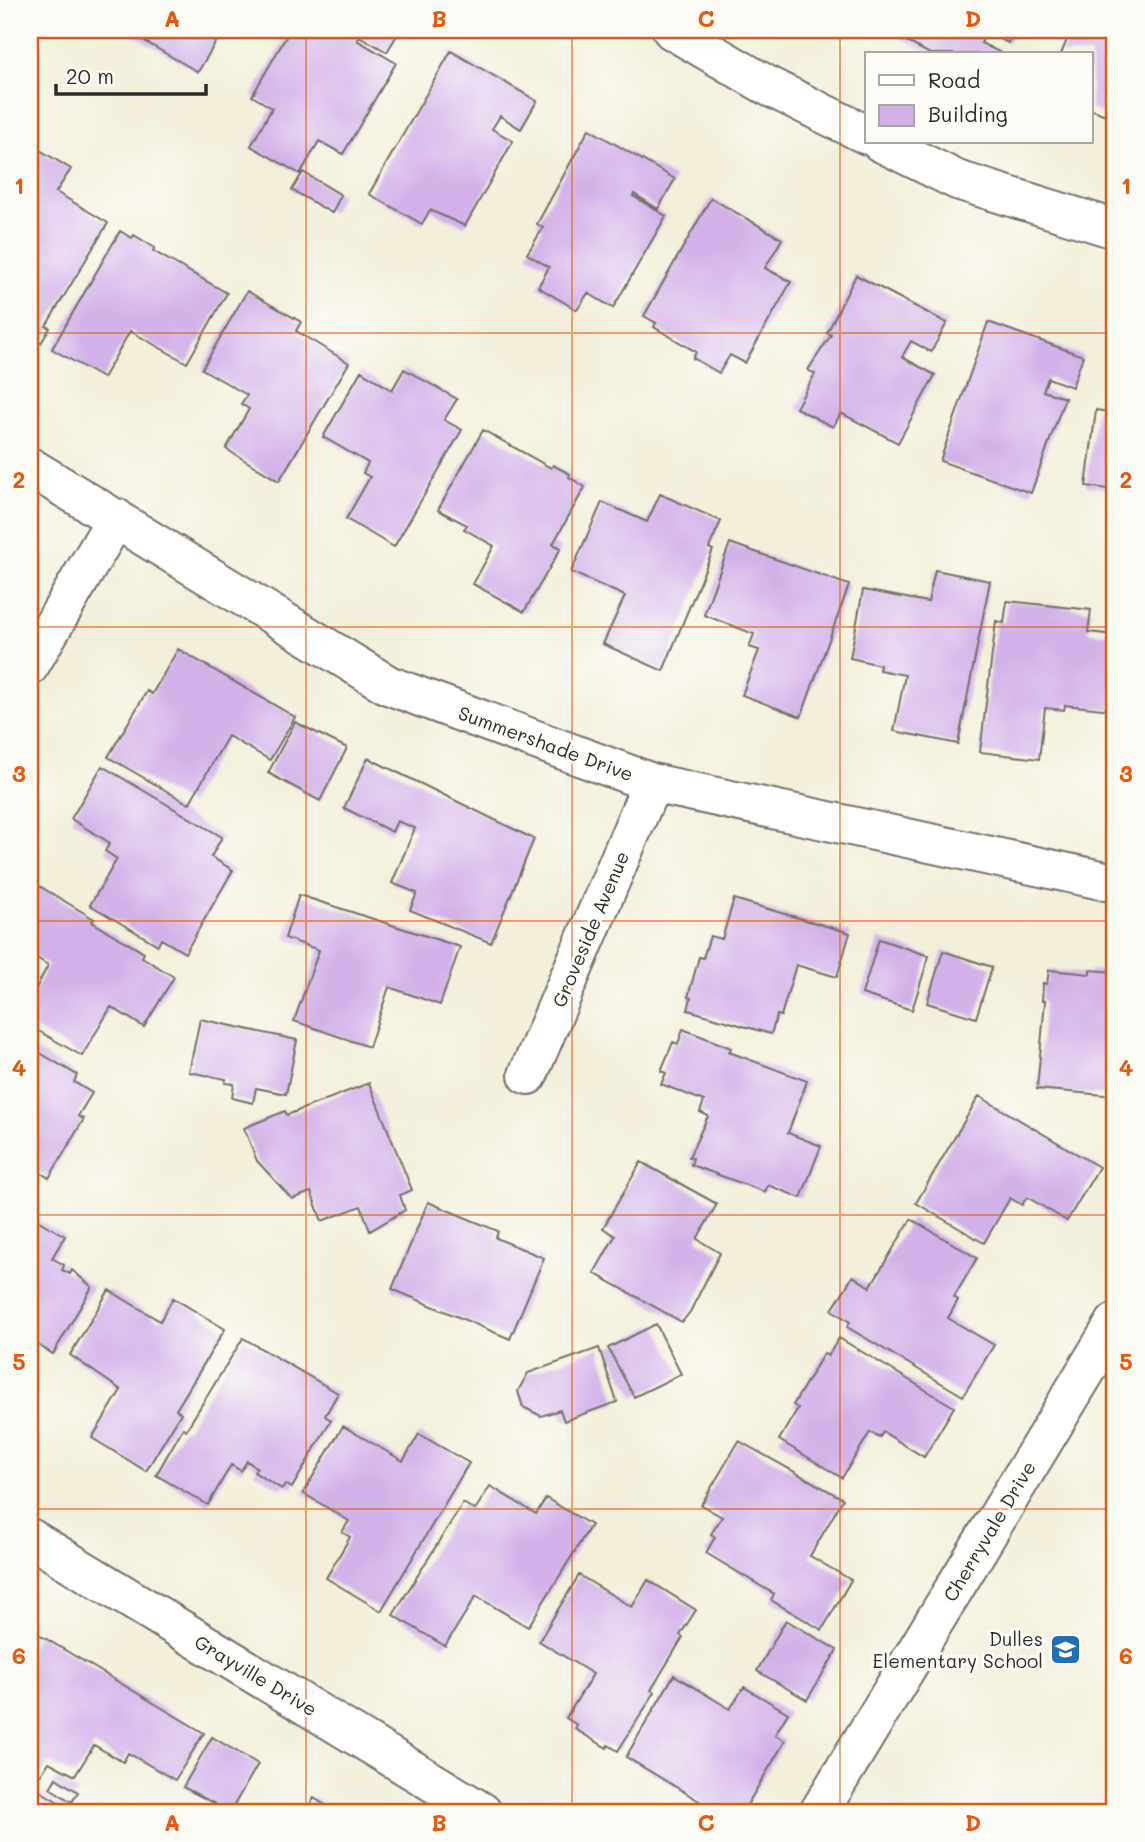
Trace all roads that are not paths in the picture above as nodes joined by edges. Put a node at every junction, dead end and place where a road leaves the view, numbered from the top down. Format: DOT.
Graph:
graph roads {
  1 [pos="672,30"];
  2 [pos="865,134"];
  3 [pos="884,144"];
  4 [pos="1115,229"];
  5 [pos="30,467"];
  6 [pos="116,519"];
  7 [pos="30,665"];
  8 [pos="652,783"];
  9 [pos="1115,884"];
  10 [pos="528,1075"];
  11 [pos="1115,1323"];
  12 [pos="30,1538"];
  13 [pos="482,1812"];
  14 [pos="819,1812"];
  1 -- 2 [label="street"];
  3 -- 4 [label="street"];
  5 -- 6 [label="street, Summershade Drive"];
  6 -- 7 [label="street"];
  6 -- 8 [label="street, Summershade Drive"];
  8 -- 9 [label="street, Summershade Drive"];
  8 -- 10 [label="street, Groveside Avenue"];
  11 -- 14 [label="street, Cherryvale Drive"];
  12 -- 13 [label="street, Grayville Drive"];
}
